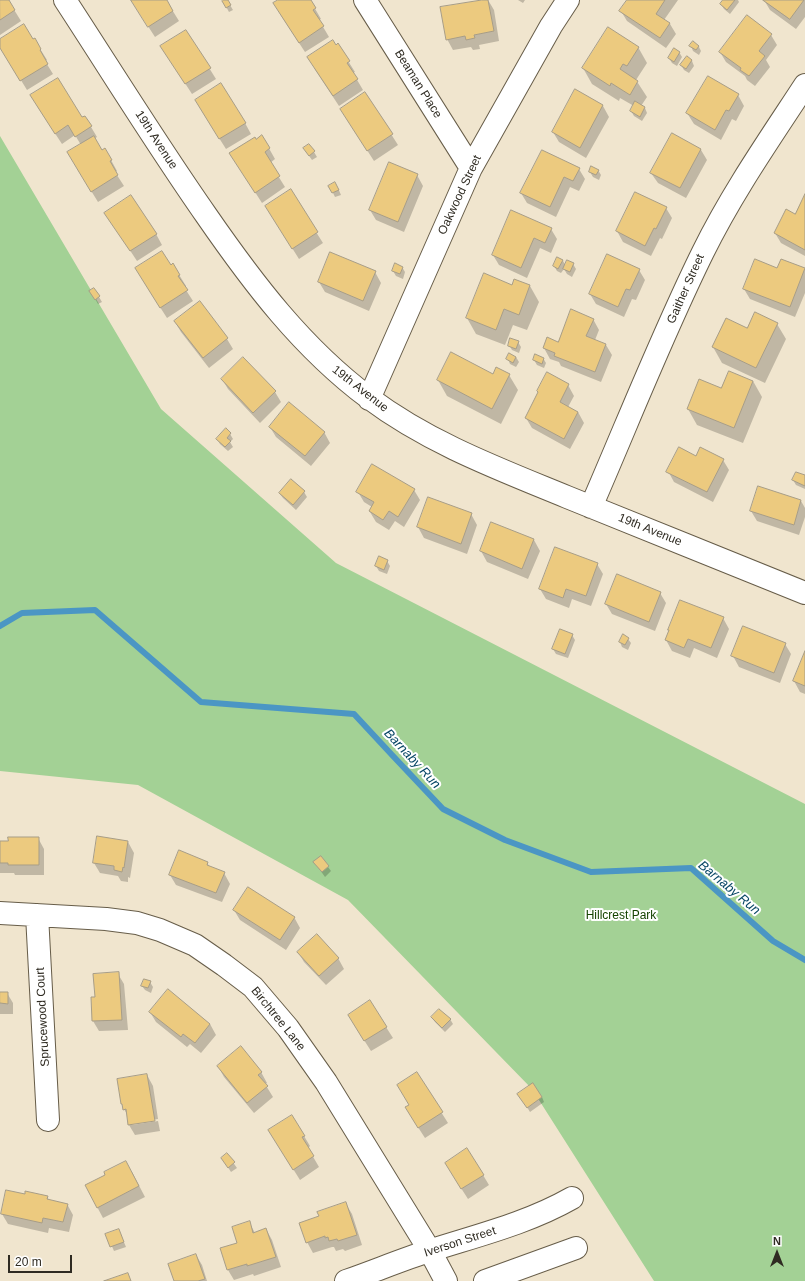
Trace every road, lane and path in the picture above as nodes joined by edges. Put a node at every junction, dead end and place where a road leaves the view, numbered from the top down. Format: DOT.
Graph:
graph roads {
  1 [pos="65,0"];
  2 [pos="365,0"];
  3 [pos="568,0"];
  4 [pos="805,85"];
  5 [pos="471,168"];
  6 [pos="369,399"];
  7 [pos="591,506"];
  8 [pos="805,593"];
  9 [pos="0,912"];
  10 [pos="37,915"];
  11 [pos="48,1120"];
  12 [pos="572,1198"];
  13 [pos="576,1248"];
  14 [pos="430,1251"];
  15 [pos="346,1281"];
  16 [pos="446,1281"];
  17 [pos="485,1281"];
  1 -- 6 [label="street, 19th Avenue"];
  2 -- 5 [label="street, Beaman Place"];
  3 -- 5 [label="street, Oakwood Street"];
  4 -- 7 [label="street, Gaither Street"];
  5 -- 6 [label="street, Oakwood Street"];
  6 -- 7 [label="street, 19th Avenue"];
  7 -- 8 [label="street, 19th Avenue"];
  9 -- 10 [label="street, Birchtree Lane"];
  10 -- 11 [label="street, Sprucewood Court"];
  10 -- 14 [label="street, Birchtree Lane"];
  12 -- 14 [label="street, Iverson Street"];
  13 -- 17 [label="street"];
  14 -- 15 [label="street, Iverson Street"];
  14 -- 16 [label="street, Birchtree Lane"];
}
